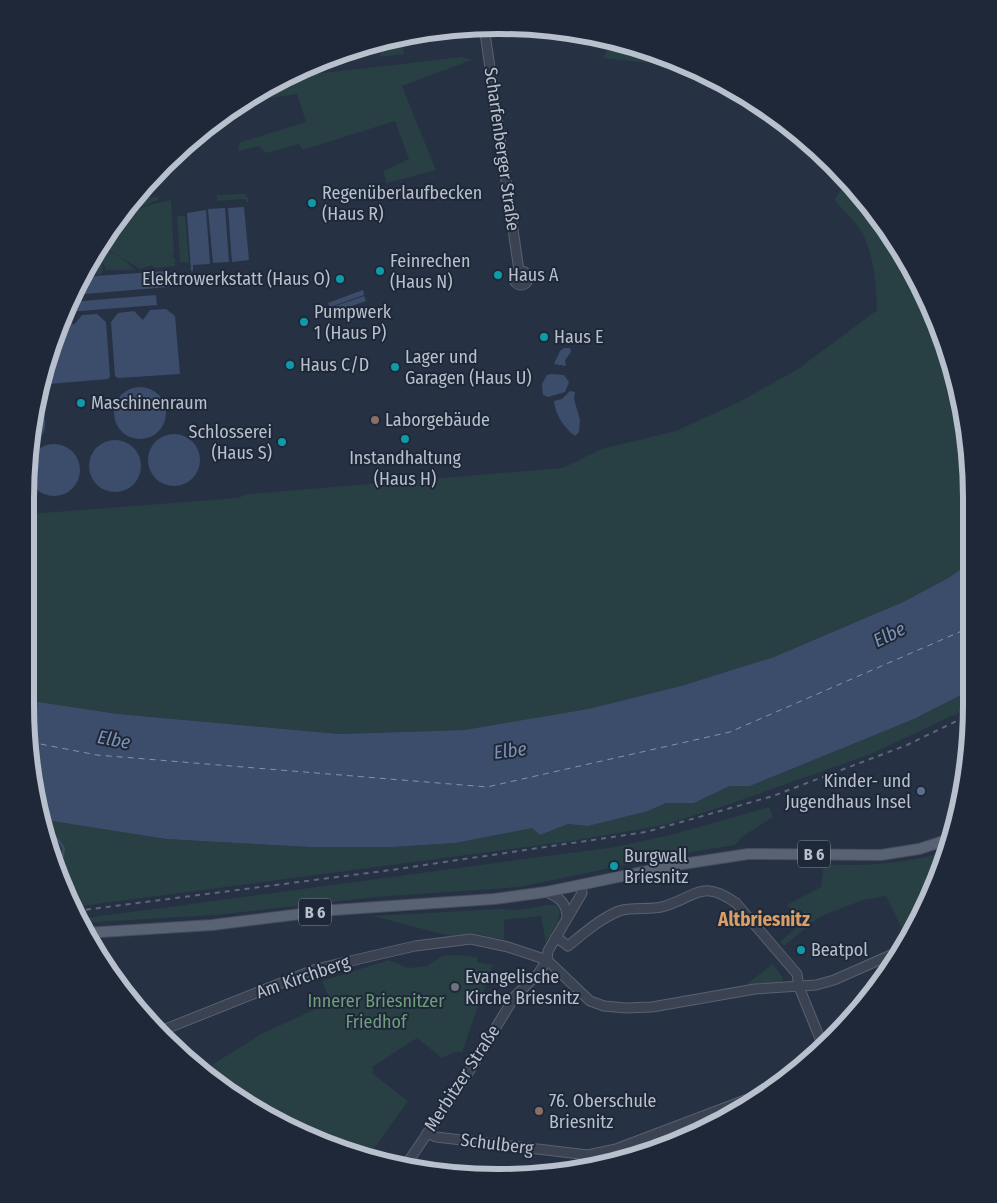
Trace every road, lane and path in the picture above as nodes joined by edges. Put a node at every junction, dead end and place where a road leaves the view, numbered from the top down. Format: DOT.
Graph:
graph roads {
  1 [pos="485,34"];
  2 [pos="519,271"];
  3 [pos="942,842"];
  4 [pos="581,884"];
  5 [pos="546,892"];
  6 [pos="567,919"];
  7 [pos="94,932"];
  8 [pos="556,937"];
  9 [pos="890,955"];
  10 [pos="547,960"];
  11 [pos="798,987"];
  12 [pos="166,1029"];
  13 [pos="820,1039"];
  14 [pos="733,1106"];
  15 [pos="427,1133"];
  16 [pos="620,1153"];
  17 [pos="614,1154"];
  18 [pos="409,1160"];
  1 -- 2 [label="street, Scharfenberger Straße"];
  3 -- 4 [label="main road, B 6"];
  4 -- 5 [label="main road, B 6"];
  4 -- 6 [label="street, Merbitzer Straße"];
  5 -- 6 [label="street"];
  5 -- 7 [label="main road, B 6"];
  6 -- 8 [label="street, Merbitzer Straße"];
  8 -- 10 [label="street, Merbitzer Straße"];
  8 -- 11 [label="street"];
  9 -- 11 [label="street"];
  10 -- 11 [label="street"];
  10 -- 12 [label="street, Am Kirchberg"];
  10 -- 15 [label="street, Merbitzer Straße"];
  11 -- 13 [label="street"];
  14 -- 16 [label="street, Schulberg"];
  15 -- 17 [label="street, Schulberg"];
  15 -- 18 [label="street, Merbitzer Straße"];
}
